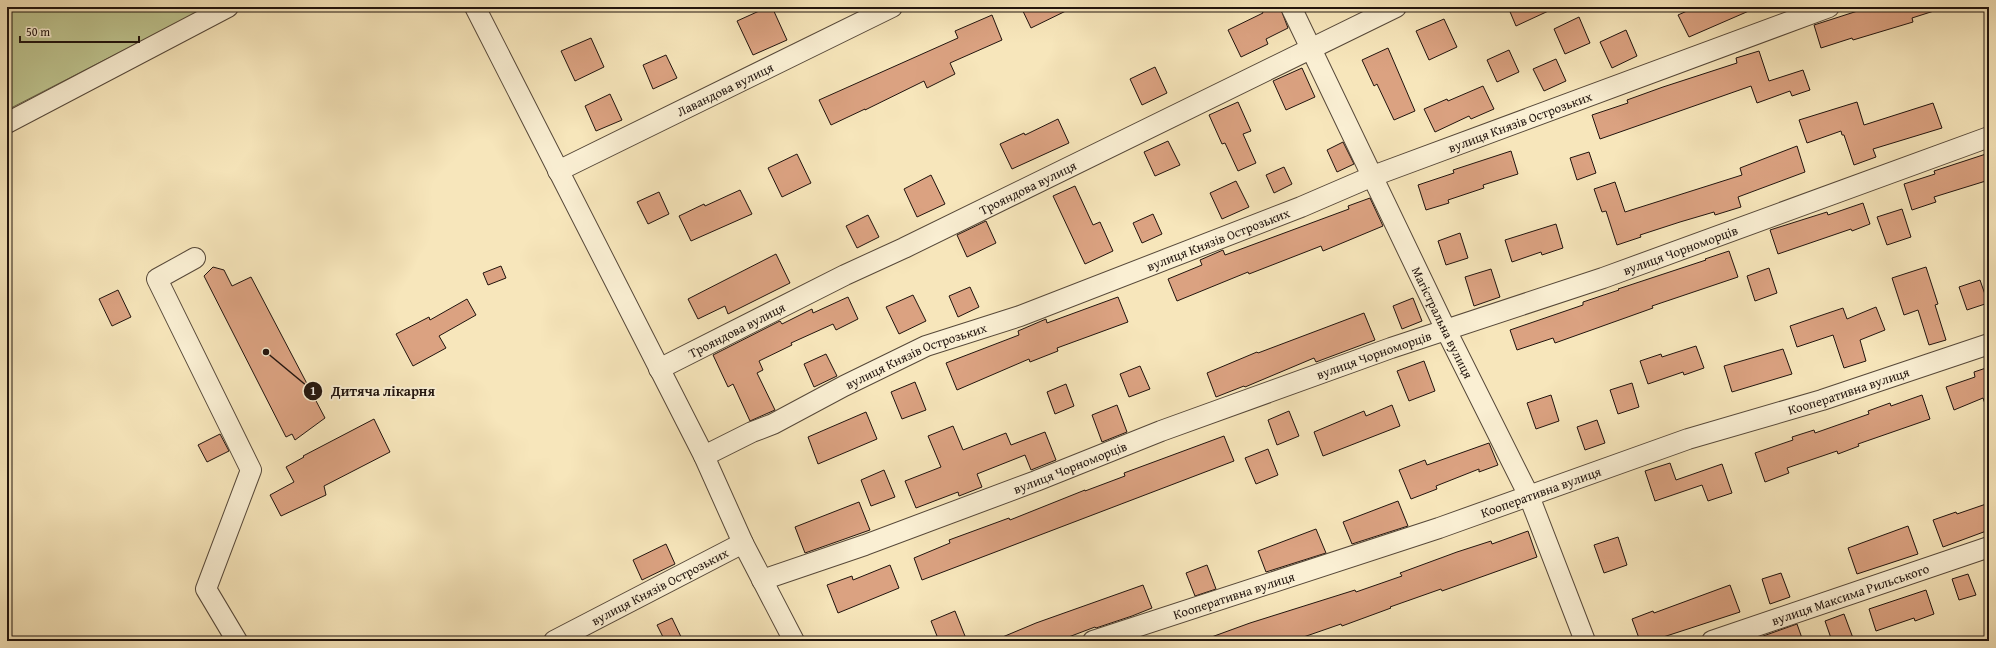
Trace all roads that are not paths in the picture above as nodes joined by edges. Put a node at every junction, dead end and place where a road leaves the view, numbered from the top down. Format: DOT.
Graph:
graph roads {
  1 [pos="228,7"];
  2 [pos="475,7"];
  3 [pos="892,7"];
  4 [pos="1291,7"];
  5 [pos="1396,7"];
  6 [pos="1829,7"];
  7 [pos="1311,48"];
  8 [pos="7,123"];
  9 [pos="1989,137"];
  10 [pos="558,170"];
  11 [pos="1373,176"];
  12 [pos="195,258"];
  13 [pos="1446,330"];
  14 [pos="1989,344"];
  15 [pos="660,369"];
  16 [pos="704,456"];
  17 [pos="1529,496"];
  18 [pos="743,543"];
  19 [pos="1989,547"];
  20 [pos="762,580"];
  21 [pos="237,641"];
  22 [pos="554,641"];
  23 [pos="794,641"];
  24 [pos="1093,641"];
  25 [pos="1586,641"];
  26 [pos="1712,641"];
  1 -- 8 [label="street"];
  2 -- 10 [label="street"];
  3 -- 10 [label="street, Лавандова вулиця"];
  4 -- 7 [label="street, Магістральна вулиця"];
  5 -- 7 [label="street, Трояндова вулиця"];
  6 -- 11 [label="street, вулиця Князів Острозьких"];
  7 -- 11 [label="street, Магістральна вулиця"];
  7 -- 15 [label="street, Трояндова вулиця"];
  9 -- 13 [label="street, вулиця Чорноморців"];
  10 -- 15 [label="street"];
  11 -- 13 [label="street, Магістральна вулиця"];
  11 -- 16 [label="street, вулиця Князів Острозьких"];
  12 -- 21 [label="street"];
  13 -- 17 [label="street, Магістральна вулиця"];
  13 -- 20 [label="street, вулиця Чорноморців"];
  14 -- 17 [label="street, Кооперативна вулиця"];
  15 -- 16 [label="street"];
  16 -- 18 [label="street, вулиця Князів Острозьких"];
  17 -- 24 [label="street, Кооперативна вулиця"];
  17 -- 25 [label="street, Магістральна вулиця"];
  18 -- 20 [label="street, вулиця Князів Острозьких"];
  18 -- 22 [label="street, вулиця Князів Острозьких"];
  19 -- 26 [label="street, вулиця Максима Рильського"];
  20 -- 23 [label="street, вулиця Князів Острозьких"];
}
